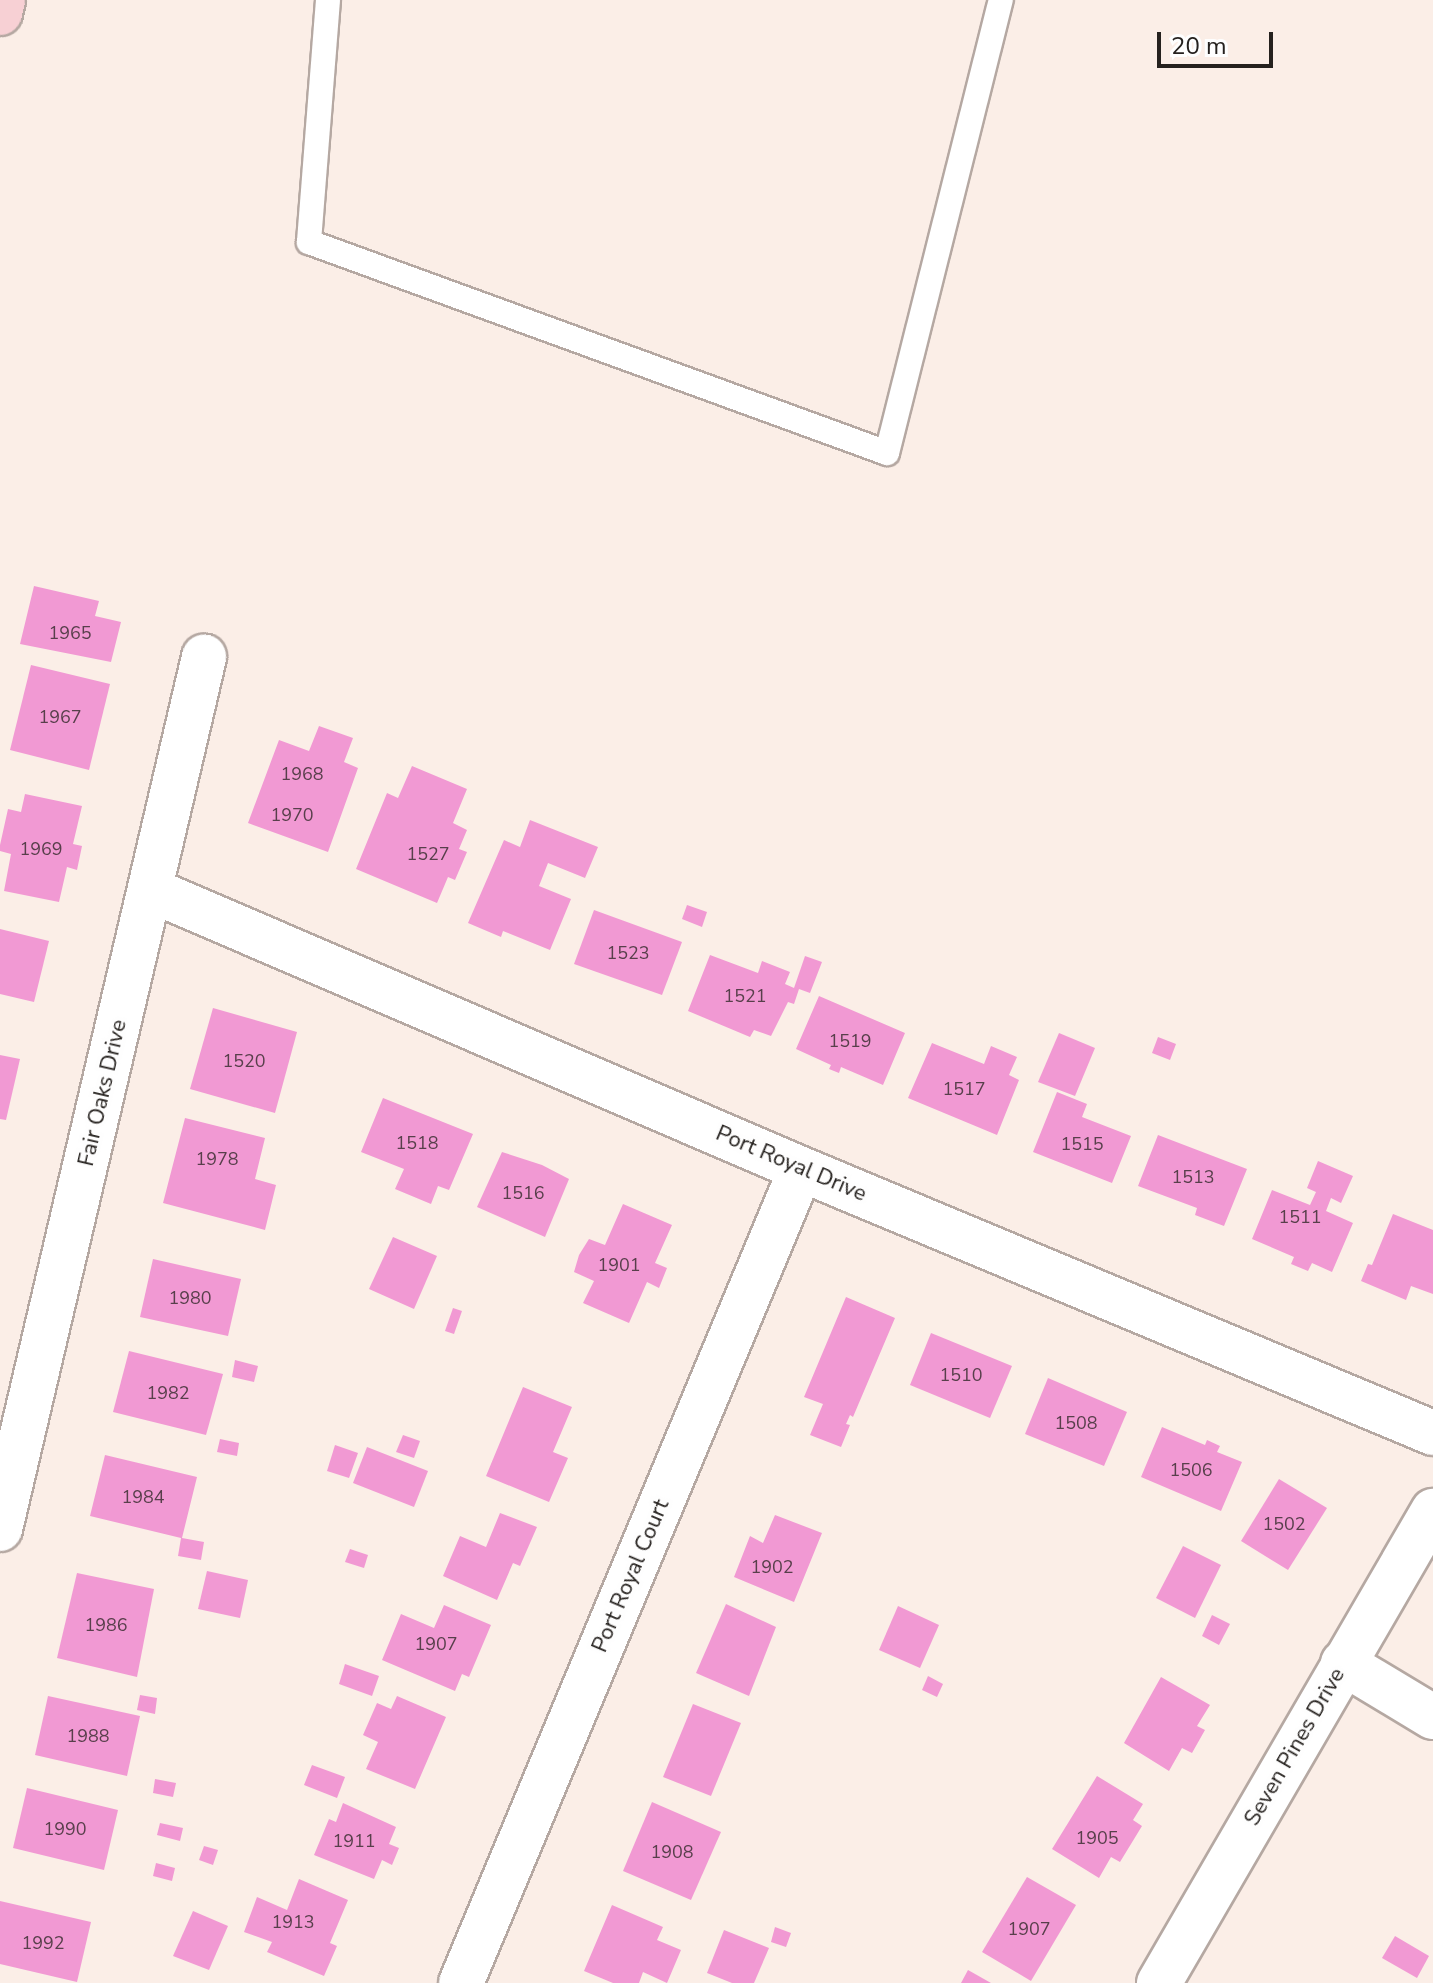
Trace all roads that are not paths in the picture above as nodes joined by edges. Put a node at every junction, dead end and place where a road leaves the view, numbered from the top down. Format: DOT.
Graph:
graph roads {
  1 [pos="3,0"];
  2 [pos="328,0"];
  3 [pos="1001,0"];
  4 [pos="0,13"];
  5 [pos="204,657"];
  6 [pos="151,890"];
  7 [pos="801,1169"];
  8 [pos="1433,1433"];
  9 [pos="1433,1511"];
  10 [pos="0,1529"];
  11 [pos="1343,1663"];
  12 [pos="1433,1717"];
  13 [pos="461,1983"];
  14 [pos="1159,1983"];
  1 -- 4 [label="main road"];
  2 -- 3 [label="lane"];
  5 -- 6 [label="street, Fair Oaks Drive"];
  6 -- 7 [label="street, Port Royal Drive"];
  6 -- 10 [label="street, Fair Oaks Drive"];
  7 -- 8 [label="street, Port Royal Drive"];
  7 -- 13 [label="street, Port Royal Court"];
  9 -- 11 [label="street, Seven Pines Drive"];
  11 -- 12 [label="street"];
  11 -- 14 [label="street, Seven Pines Drive"];
}
